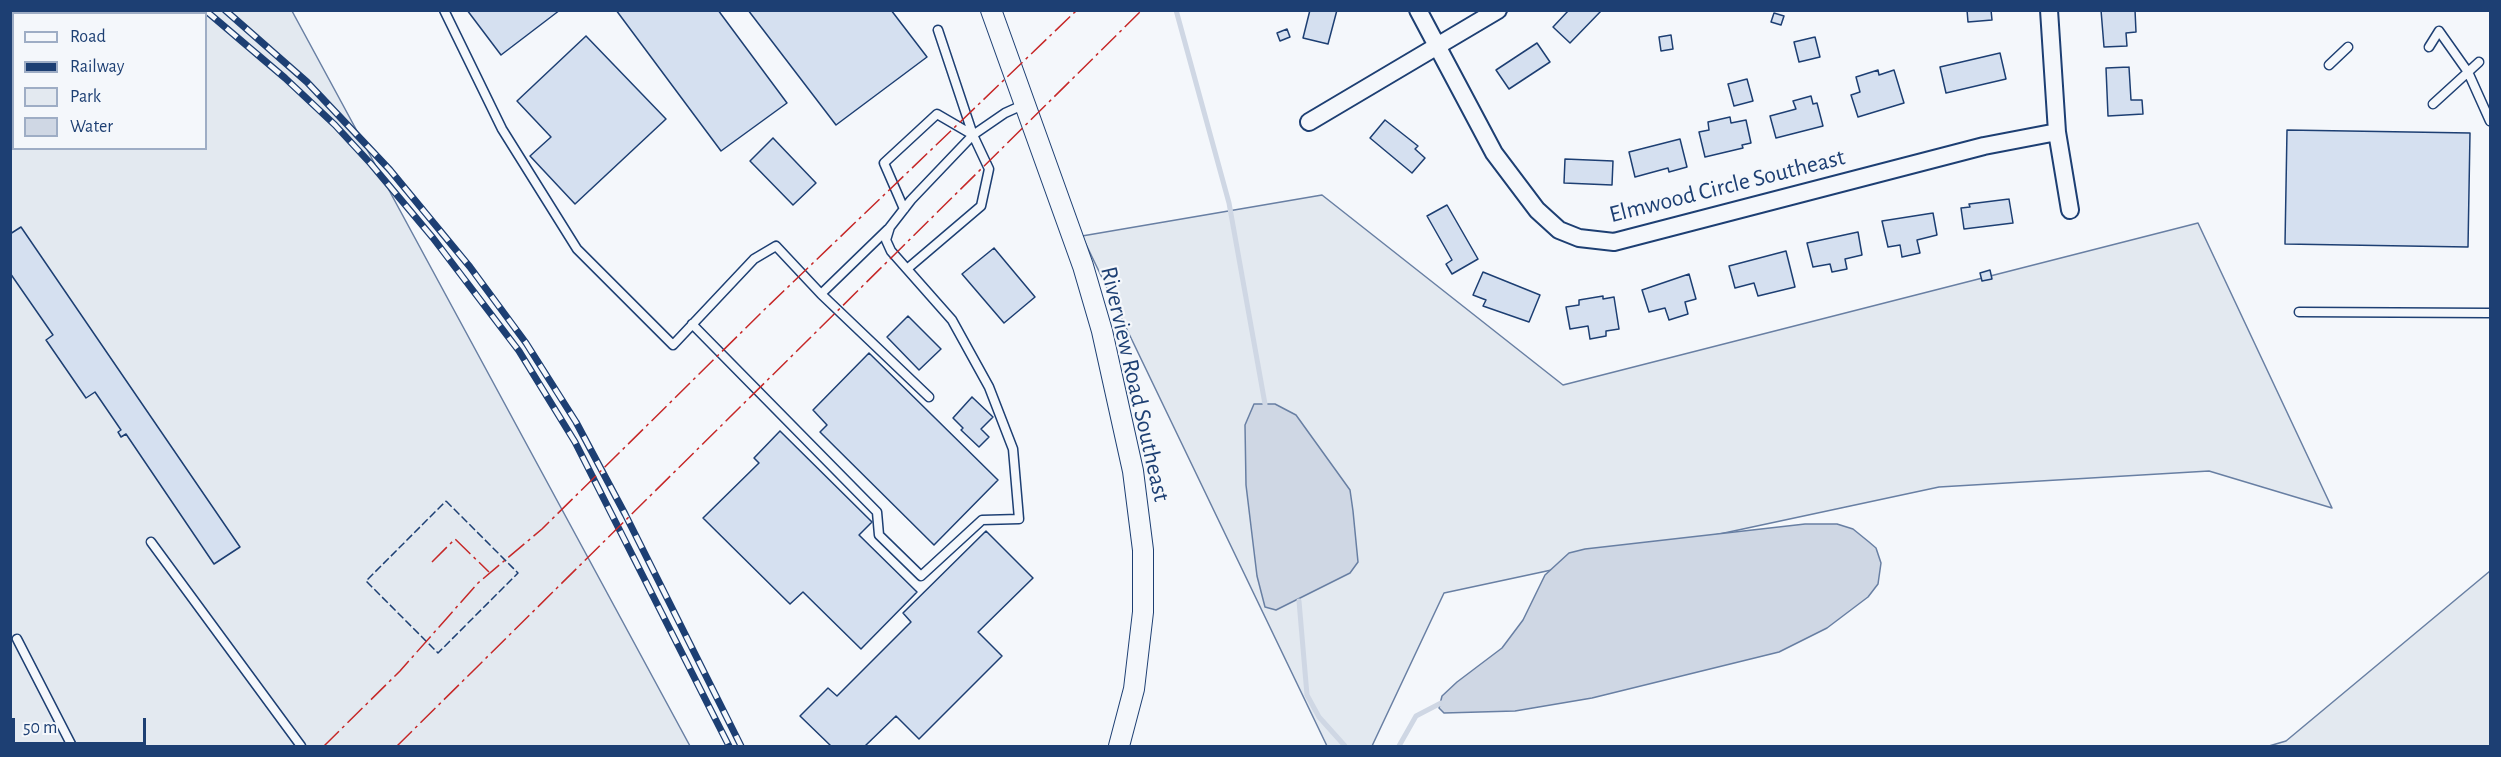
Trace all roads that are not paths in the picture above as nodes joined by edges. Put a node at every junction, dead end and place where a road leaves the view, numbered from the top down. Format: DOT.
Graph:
graph roads {
  1 [pos="444,10"];
  2 [pos="991,10"];
  3 [pos="1418,10"];
  4 [pos="1498,10"];
  5 [pos="2049,10"];
  6 [pos="938,30"];
  7 [pos="1436,47"];
  8 [pos="2348,47"];
  9 [pos="2429,47"];
  10 [pos="2479,62"];
  11 [pos="2329,65"];
  12 [pos="2468,72"];
  13 [pos="1026,104"];
  14 [pos="2433,104"];
  15 [pos="2490,121"];
  16 [pos="1309,122"];
  17 [pos="2056,132"];
  18 [pos="973,135"];
  19 [pos="904,209"];
  20 [pos="2070,210"];
  21 [pos="890,227"];
  22 [pos="908,268"];
  23 [pos="821,294"];
  24 [pos="2299,312"];
  25 [pos="2490,313"];
  26 [pos="692,324"];
  27 [pos="929,398"];
  28 [pos="151,542"];
  29 [pos="17,639"];
  30 [pos="72,747"];
  31 [pos="301,747"];
  32 [pos="1119,747"];
  1 -- 26 [label="lane"];
  2 -- 13 [label="street, Riverview Road Southeast"];
  3 -- 7 [label="street, Elmwood Circle Southeast"];
  4 -- 7 [label="street"];
  5 -- 17 [label="street"];
  6 -- 18 [label="lane"];
  7 -- 16 [label="street"];
  7 -- 17 [label="street, Elmwood Circle Southeast"];
  8 -- 11 [label="lane"];
  9 -- 12 [label="lane"];
  10 -- 12 [label="lane"];
  12 -- 14 [label="lane"];
  12 -- 15 [label="lane"];
  13 -- 18 [label="lane"];
  13 -- 32 [label="street, Riverview Road Southeast"];
  17 -- 20 [label="street"];
  18 -- 19 [label="lane"];
  18 -- 19 [label="lane"];
  18 -- 22 [label="lane"];
  19 -- 21 [label="lane"];
  21 -- 22 [label="lane"];
  21 -- 23 [label="lane"];
  22 -- 26 [label="lane"];
  23 -- 26 [label="lane"];
  23 -- 27 [label="lane"];
  24 -- 25 [label="lane"];
  28 -- 31 [label="lane"];
  29 -- 30 [label="lane"];
}
